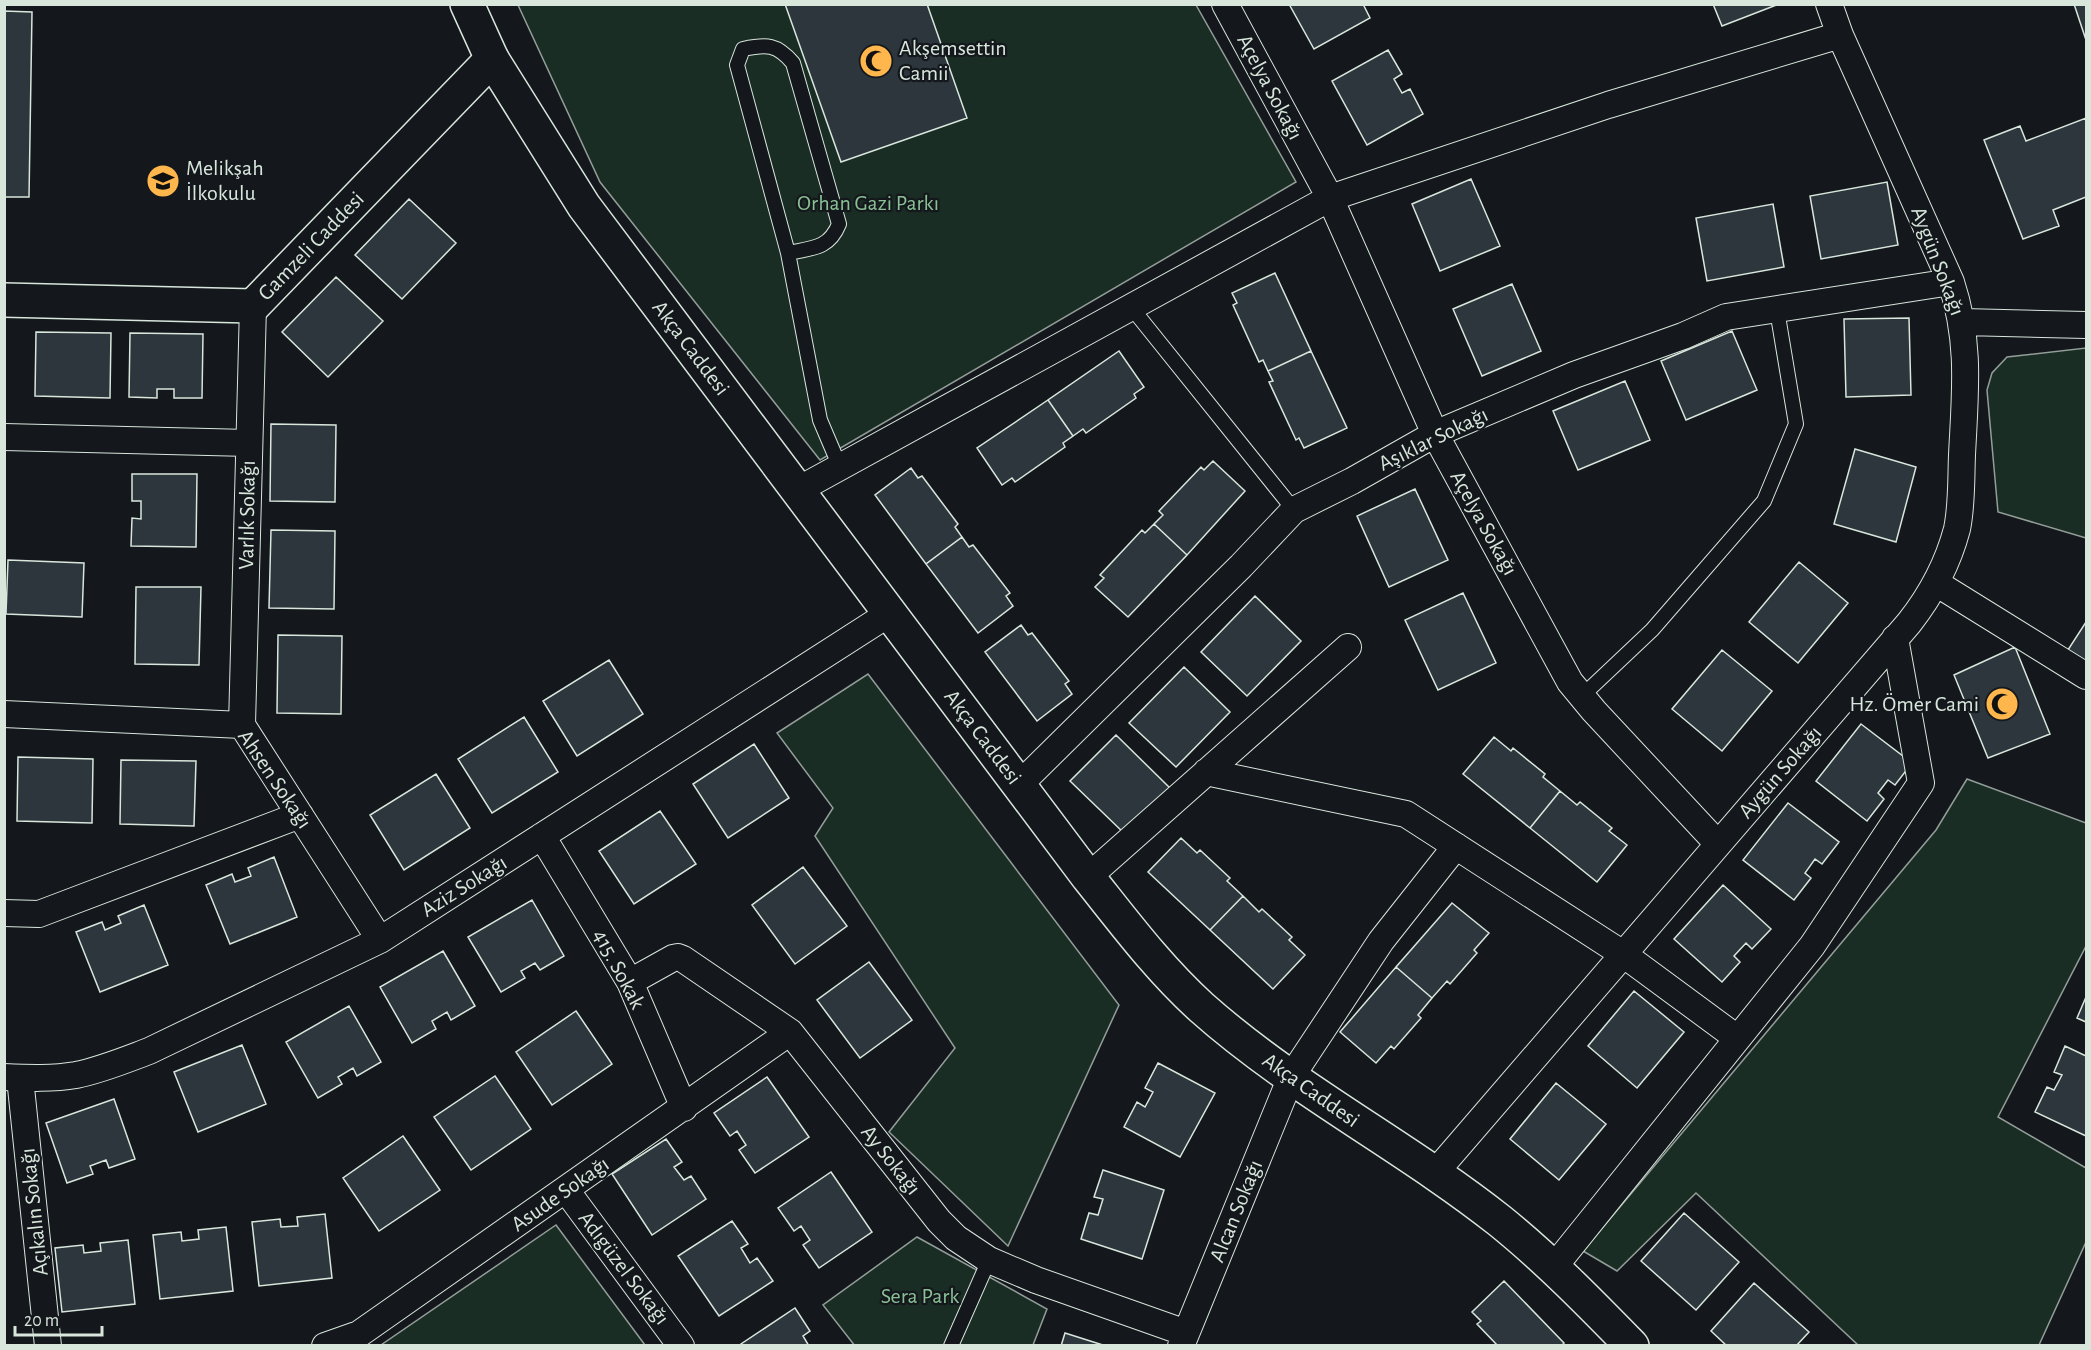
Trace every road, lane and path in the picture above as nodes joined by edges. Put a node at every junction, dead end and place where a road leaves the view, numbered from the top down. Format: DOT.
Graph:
graph roads {
  1 [pos="467,4"];
  2 [pos="1225,4"];
  3 [pos="1829,4"];
  4 [pos="1840,34"];
  5 [pos="492,59"];
  6 [pos="1330,198"];
  7 [pos="788,253"];
  8 [pos="1951,282"];
  9 [pos="4,300"];
  10 [pos="252,306"];
  11 [pos="1131,308"];
  12 [pos="1777,310"];
  13 [pos="1963,322"];
  14 [pos="2086,325"];
  15 [pos="1435,434"];
  16 [pos="4,437"];
  17 [pos="249,443"];
  18 [pos="840,467"];
  19 [pos="798,490"];
  20 [pos="1294,510"];
  21 [pos="1936,583"];
  22 [pos="890,613"];
  23 [pos="1895,638"];
  24 [pos="1348,646"];
  25 [pos="2086,676"];
  26 [pos="1581,697"];
  27 [pos="4,714"];
  28 [pos="242,724"];
  29 [pos="1206,772"];
  30 [pos="1019,785"];
  31 [pos="300,815"];
  32 [pos="542,836"];
  33 [pos="1718,844"];
  34 [pos="1456,846"];
  35 [pos="1088,877"];
  36 [pos="4,913"];
  37 [pos="380,940"];
  38 [pos="1623,954"];
  39 [pos="630,982"];
  40 [pos="790,1032"];
  41 [pos="1737,1038"];
  42 [pos="1292,1077"];
  43 [pos="12,1078"];
  44 [pos="684,1108"];
  45 [pos="1434,1174"];
  46 [pos="566,1190"];
  47 [pos="989,1260"];
  48 [pos="1554,1267"];
  49 [pos="1184,1339"];
  50 [pos="359,1340"];
  51 [pos="48,1346"];
  52 [pos="325,1346"];
  53 [pos="681,1346"];
  54 [pos="951,1346"];
  55 [pos="1632,1346"];
  1 -- 5 [label="main road, Akça Caddesi"];
  2 -- 6 [label="street, Açelya Sokağı"];
  3 -- 4 [label="street, Aygün Sokağı"];
  4 -- 6 [label="street"];
  4 -- 8 [label="street, Aygün Sokağı"];
  5 -- 10 [label="main road, Gamzeli Caddesi"];
  5 -- 19 [label="main road, Akça Caddesi"];
  6 -- 11 [label="street"];
  6 -- 15 [label="street, Açelya Sokağı"];
  7 -- 7 [label="lane"];
  7 -- 18 [label="lane"];
  8 -- 12 [label="street, Aşıklar Sokağı"];
  8 -- 13 [label="street, Aygün Sokağı"];
  9 -- 10 [label="main road, Gamzeli Caddesi"];
  10 -- 17 [label="street, Varlık Sokağı"];
  11 -- 18 [label="street"];
  11 -- 20 [label="lane"];
  12 -- 15 [label="street, Aşıklar Sokağı"];
  12 -- 26 [label="lane"];
  13 -- 14 [label="street"];
  13 -- 21 [label="street, Aygün Sokağı"];
  15 -- 20 [label="street, Aşıklar Sokağı"];
  15 -- 26 [label="street, Açelya Sokağı"];
  16 -- 17 [label="street"];
  17 -- 28 [label="street, Varlık Sokağı"];
  18 -- 19 [label="street"];
  19 -- 22 [label="main road, Akça Caddesi"];
  20 -- 30 [label="street, Aşıklar Sokağı"];
  21 -- 23 [label="street, Aygün Sokağı"];
  21 -- 25 [label="street"];
  22 -- 30 [label="main road, Akça Caddesi"];
  22 -- 32 [label="street, Aziz Sokağı"];
  23 -- 33 [label="street, Aygün Sokağı"];
  23 -- 41 [label="street"];
  24 -- 29 [label="street"];
  26 -- 33 [label="street, Açelya Sokağı"];
  27 -- 28 [label="street, Ahsen Sokağı"];
  28 -- 31 [label="street, Ahsen Sokağı"];
  29 -- 34 [label="street"];
  29 -- 35 [label="street"];
  30 -- 35 [label="main road, Akça Caddesi"];
  31 -- 36 [label="street"];
  31 -- 37 [label="street, Ahsen Sokağı"];
  32 -- 37 [label="street, Aziz Sokağı"];
  32 -- 39 [label="street, 415. Sokak"];
  33 -- 38 [label="street, Aygün Sokağı"];
  34 -- 38 [label="street"];
  34 -- 42 [label="street, Alcan Sokağı"];
  35 -- 42 [label="main road, Akça Caddesi"];
  37 -- 43 [label="street, Aziz Sokağı"];
  38 -- 41 [label="street"];
  38 -- 45 [label="street, Aygün Sokağı"];
  39 -- 40 [label="street, Ay Sokağı"];
  39 -- 44 [label="street, 415. Sokak"];
  40 -- 44 [label="street, Asude Sokağı"];
  40 -- 47 [label="street, Ay Sokağı"];
  41 -- 48 [label="street"];
  42 -- 45 [label="main road, Akça Caddesi"];
  42 -- 49 [label="street, Alcan Sokağı"];
  43 -- 51 [label="street, Açıkalın Sokağı"];
  44 -- 46 [label="street, Asude Sokağı"];
  45 -- 48 [label="main road, Akça Caddesi"];
  46 -- 50 [label="street, Asude Sokağı"];
  46 -- 53 [label="street, Adıgüzel Sokağı"];
  47 -- 49 [label="street, Ay Sokağı"];
  47 -- 54 [label="lane"];
  48 -- 55 [label="main road, Akça Caddesi"];
  50 -- 52 [label="street, Asude Sokağı"];
}
